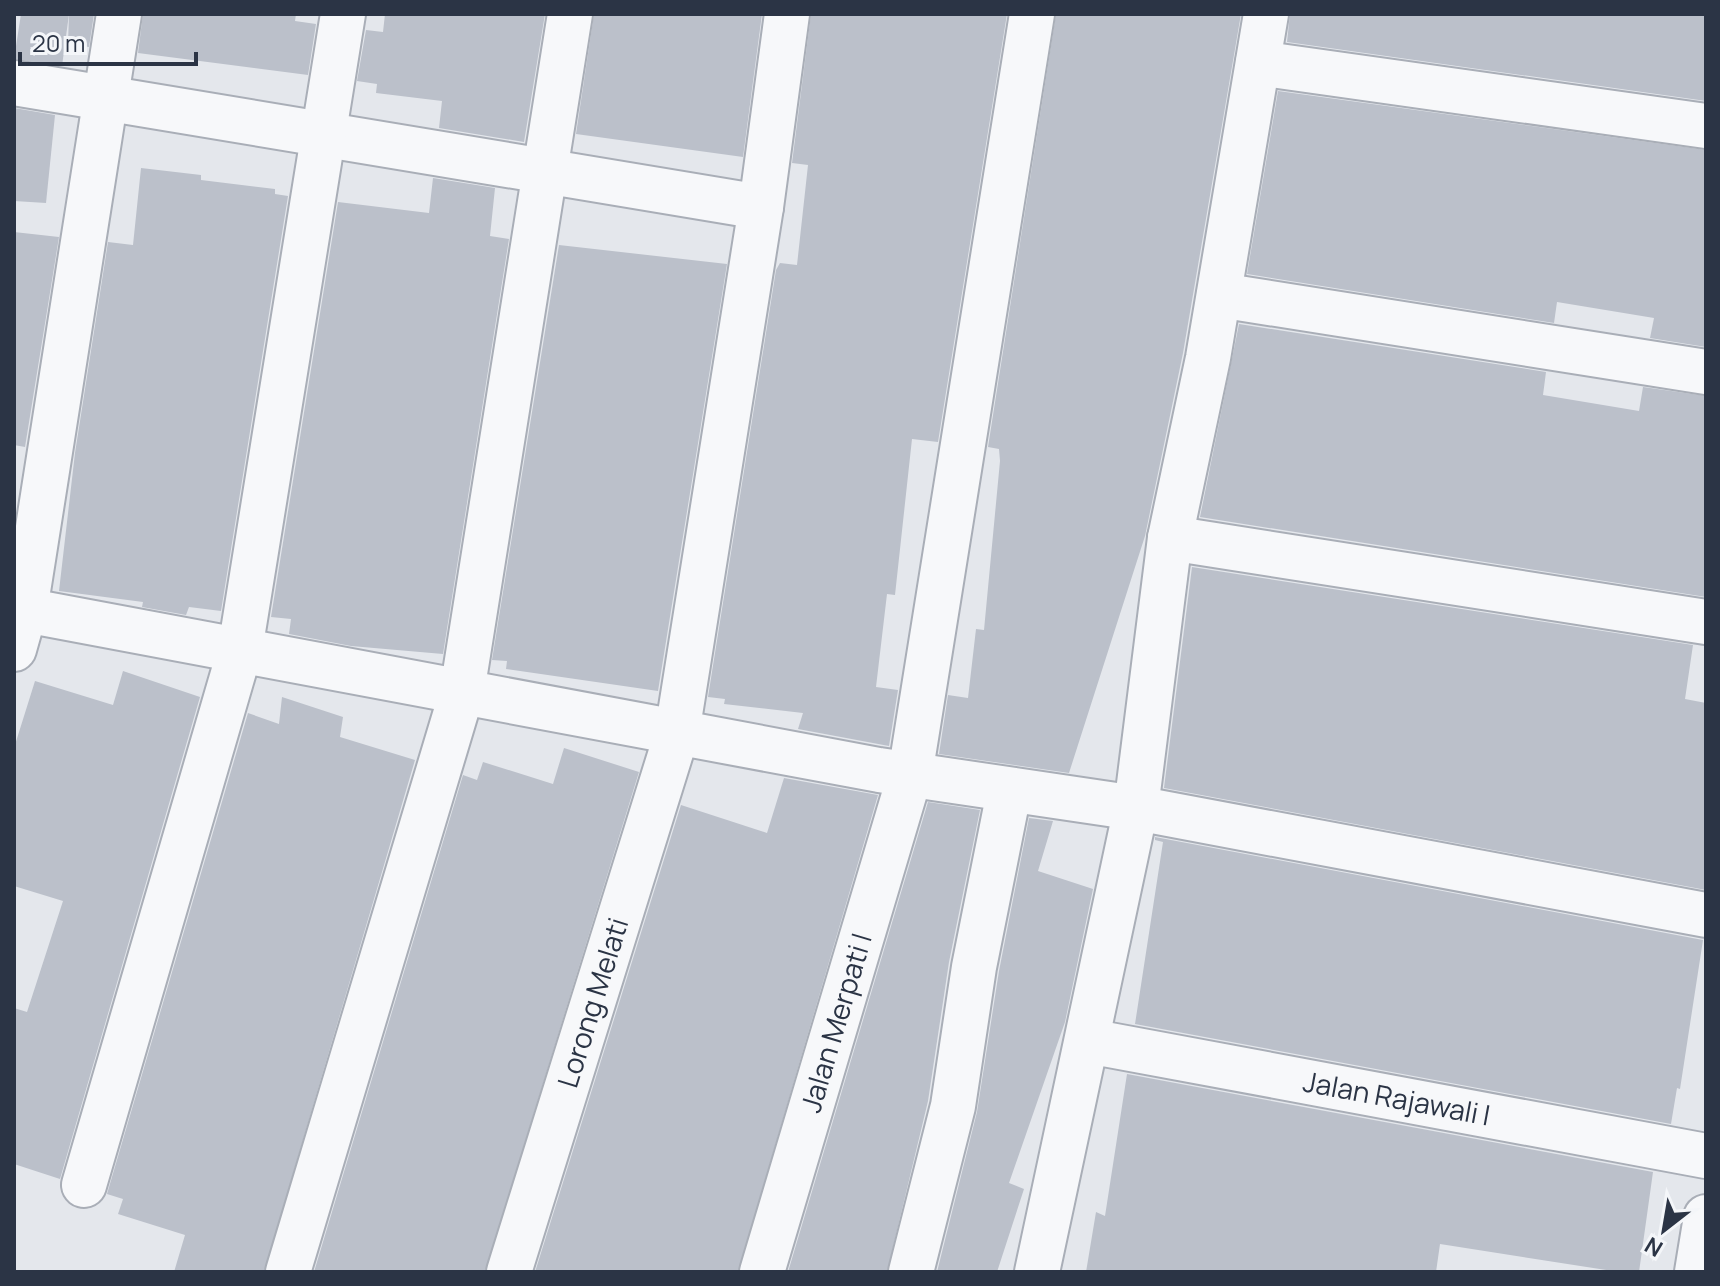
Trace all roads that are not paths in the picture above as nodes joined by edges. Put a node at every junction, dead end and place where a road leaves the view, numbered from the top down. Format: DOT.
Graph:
graph roads {
  1 [pos="119,14"];
  2 [pos="343,14"];
  3 [pos="570,14"];
  4 [pos="787,14"];
  5 [pos="1032,14"];
  6 [pos="1266,14"];
  7 [pos="1258,63"];
  8 [pos="14,83"];
  9 [pos="106,99"];
  10 [pos="1706,126"];
  11 [pos="324,134"];
  12 [pos="545,169"];
  13 [pos="761,207"];
  14 [pos="1219,295"];
  15 [pos="1706,372"];
  16 [pos="1170,538"];
  17 [pos="18,622"];
  18 [pos="1706,622"];
  19 [pos="240,650"];
  20 [pos="462,692"];
  21 [pos="677,733"];
  22 [pos="910,775"];
  23 [pos="1009,792"];
  24 [pos="1136,808"];
  25 [pos="1706,915"];
  26 [pos="1088,1041"];
  27 [pos="1706,1156"];
  28 [pos="84,1185"];
  29 [pos="1706,1217"];
  30 [pos="288,1272"];
  31 [pos="509,1272"];
  32 [pos="762,1272"];
  33 [pos="911,1272"];
  34 [pos="1037,1272"];
  35 [pos="1697,1272"];
  1 -- 9 [label="street"];
  2 -- 11 [label="street"];
  3 -- 12 [label="street"];
  4 -- 13 [label="street, Lorong Melati"];
  5 -- 22 [label="street, Jalan Merpati I"];
  6 -- 7 [label="street"];
  7 -- 10 [label="street"];
  7 -- 14 [label="street"];
  8 -- 9 [label="street"];
  9 -- 11 [label="street"];
  9 -- 17 [label="street"];
  11 -- 12 [label="street"];
  11 -- 19 [label="street"];
  12 -- 13 [label="street"];
  12 -- 20 [label="street"];
  13 -- 21 [label="street, Lorong Melati"];
  14 -- 15 [label="street"];
  14 -- 16 [label="street"];
  16 -- 18 [label="street"];
  16 -- 24 [label="street"];
  17 -- 19 [label="street"];
  19 -- 20 [label="street"];
  19 -- 28 [label="street"];
  20 -- 21 [label="street"];
  20 -- 30 [label="street"];
  21 -- 22 [label="street"];
  21 -- 31 [label="street, Lorong Melati"];
  22 -- 23 [label="street"];
  22 -- 32 [label="street, Jalan Merpati I"];
  23 -- 24 [label="street"];
  23 -- 33 [label="street"];
  24 -- 25 [label="street"];
  24 -- 26 [label="street"];
  26 -- 27 [label="street, Jalan Rajawali I"];
  26 -- 34 [label="street"];
  29 -- 35 [label="street"];
}
